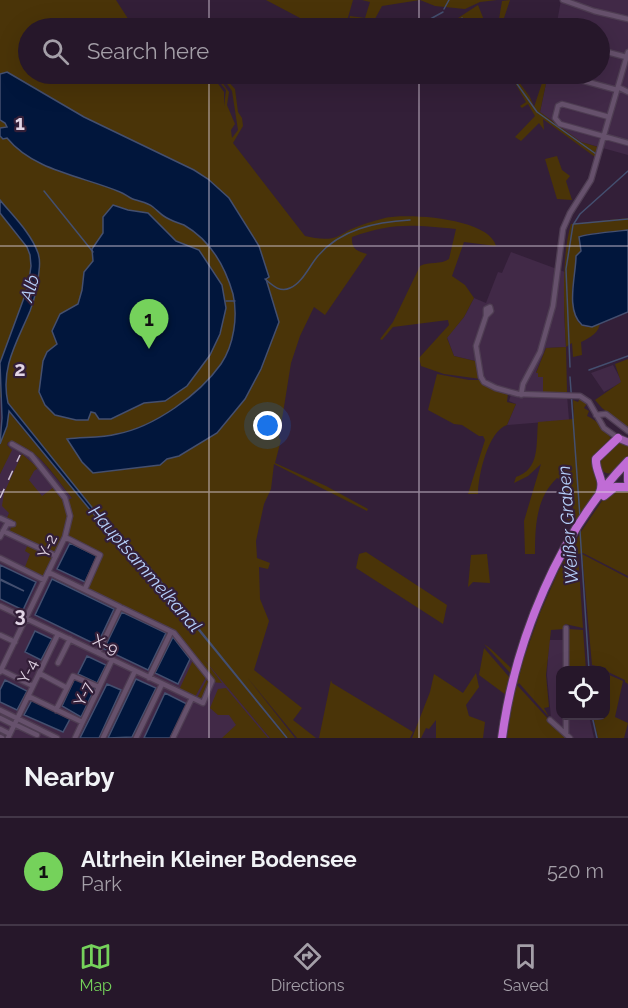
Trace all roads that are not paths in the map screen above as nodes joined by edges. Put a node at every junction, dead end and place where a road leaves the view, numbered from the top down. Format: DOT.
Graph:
graph roads {
  1 [pos="563,0"];
  2 [pos="628,19"];
  3 [pos="610,52"];
  4 [pos="627,55"];
  5 [pos="600,84"];
  6 [pos="617,88"];
  7 [pos="628,92"];
  8 [pos="609,117"];
  9 [pos="603,136"];
  10 [pos="628,143"];
  11 [pos="486,316"];
  12 [pos="521,395"];
  13 [pos="596,415"];
  14 [pos="628,431"];
  15 [pos="609,433"];
  16 [pos="620,440"];
  17 [pos="12,444"];
  18 [pos="627,465"];
  19 [pos="628,481"];
  20 [pos="628,487"];
  21 [pos="598,500"];
  22 [pos="0,518"];
  23 [pos="13,524"];
  24 [pos="3,531"];
  25 [pos="0,537"];
  26 [pos="17,537"];
  27 [pos="65,537"];
  28 [pos="56,556"];
  29 [pos="0,558"];
  30 [pos="48,572"];
  31 [pos="44,580"];
  32 [pos="85,590"];
  33 [pos="0,606"];
  34 [pos="121,607"];
  35 [pos="26,618"];
  36 [pos="566,628"];
  37 [pos="171,632"];
  38 [pos="58,634"];
  39 [pos="0,635"];
  40 [pos="70,639"];
  41 [pos="15,642"];
  42 [pos="98,653"];
  43 [pos="112,660"];
  44 [pos="58,663"];
  45 [pos="566,666"];
  46 [pos="0,671"];
  47 [pos="135,671"];
  48 [pos="39,673"];
  49 [pos="149,678"];
  50 [pos="162,684"];
  51 [pos="33,686"];
  52 [pos="99,687"];
  53 [pos="67,688"];
  54 [pos="28,696"];
  55 [pos="192,698"];
  56 [pos="0,710"];
  57 [pos="56,710"];
  58 [pos="0,718"];
  59 [pos="17,719"];
  60 [pos="550,720"];
  61 [pos="566,720"];
  62 [pos="82,722"];
  63 [pos="14,725"];
  64 [pos="0,729"];
  65 [pos="38,735"];
  66 [pos="9,736"];
  67 [pos="568,736"];
  68 [pos="16,738"];
  69 [pos="57,738"];
  70 [pos="75,738"];
  71 [pos="103,738"];
  72 [pos="136,738"];
  73 [pos="174,738"];
  74 [pos="503,738"];
  1 -- 2 [label="street"];
  3 -- 4 [label="street"];
  4 -- 6 [label="street"];
  5 -- 6 [label="street"];
  6 -- 7 [label="street"];
  6 -- 8 [label="street"];
  8 -- 9 [label="street"];
  8 -- 9 [label="street"];
  9 -- 10 [label="street"];
  9 -- 12 [label="street"];
  11 -- 12 [label="street"];
  12 -- 13 [label="street"];
  13 -- 14 [label="street"];
  13 -- 15 [label="street"];
  15 -- 16 [label="highway"];
  16 -- 18 [label="highway"];
  16 -- 21 [label="highway"];
  17 -- 27 [label="street, Y-2"];
  18 -- 19 [label="highway"];
  18 -- 21 [label="highway"];
  20 -- 21 [label="highway"];
  21 -- 74 [label="highway"];
  22 -- 23 [label="street"];
  23 -- 24 [label="street"];
  23 -- 26 [label="street"];
  24 -- 25 [label="street"];
  24 -- 26 [label="street"];
  26 -- 28 [label="street"];
  27 -- 28 [label="street, Y-2"];
  27 -- 32 [label="street"];
  28 -- 30 [label="street, Y-2"];
  29 -- 31 [label="street"];
  30 -- 31 [label="street, Y-2"];
  30 -- 32 [label="street"];
  31 -- 35 [label="street, Y-2"];
  32 -- 34 [label="street"];
  33 -- 35 [label="street, X-9"];
  34 -- 37 [label="street"];
  34 -- 42 [label="street"];
  35 -- 38 [label="street, X-9"];
  35 -- 41 [label="street, Y-2"];
  36 -- 45 [label="street"];
  37 -- 49 [label="street"];
  37 -- 55 [label="street, X-9"];
  38 -- 40 [label="street, X-9"];
  38 -- 48 [label="street, Y-4"];
  39 -- 41 [label="street"];
  40 -- 42 [label="street, X-9"];
  40 -- 44 [label="street"];
  41 -- 46 [label="street, Y-2"];
  42 -- 43 [label="street, X-9"];
  43 -- 47 [label="street, X-9"];
  43 -- 52 [label="street, Y-7"];
  46 -- 51 [label="street"];
  47 -- 49 [label="street, X-9"];
  47 -- 71 [label="street"];
  48 -- 51 [label="street, Y-4"];
  48 -- 53 [label="street"];
  49 -- 50 [label="street, X-9"];
  50 -- 55 [label="street, X-9"];
  50 -- 72 [label="street"];
  51 -- 54 [label="street, Y-4"];
  52 -- 53 [label="street"];
  52 -- 62 [label="street, Y-7"];
  53 -- 57 [label="street"];
  54 -- 57 [label="street"];
  54 -- 59 [label="street, Y-4"];
  55 -- 73 [label="street"];
  56 -- 59 [label="street"];
  57 -- 62 [label="street"];
  58 -- 63 [label="street"];
  59 -- 63 [label="street, Y-4"];
  59 -- 65 [label="street"];
  60 -- 67 [label="street"];
  61 -- 67 [label="street"];
  62 -- 70 [label="street, Y-7"];
  63 -- 65 [label="street"];
  63 -- 66 [label="street, Y-4"];
  64 -- 66 [label="street"];
  65 -- 69 [label="street"];
  66 -- 68 [label="street"];
}
